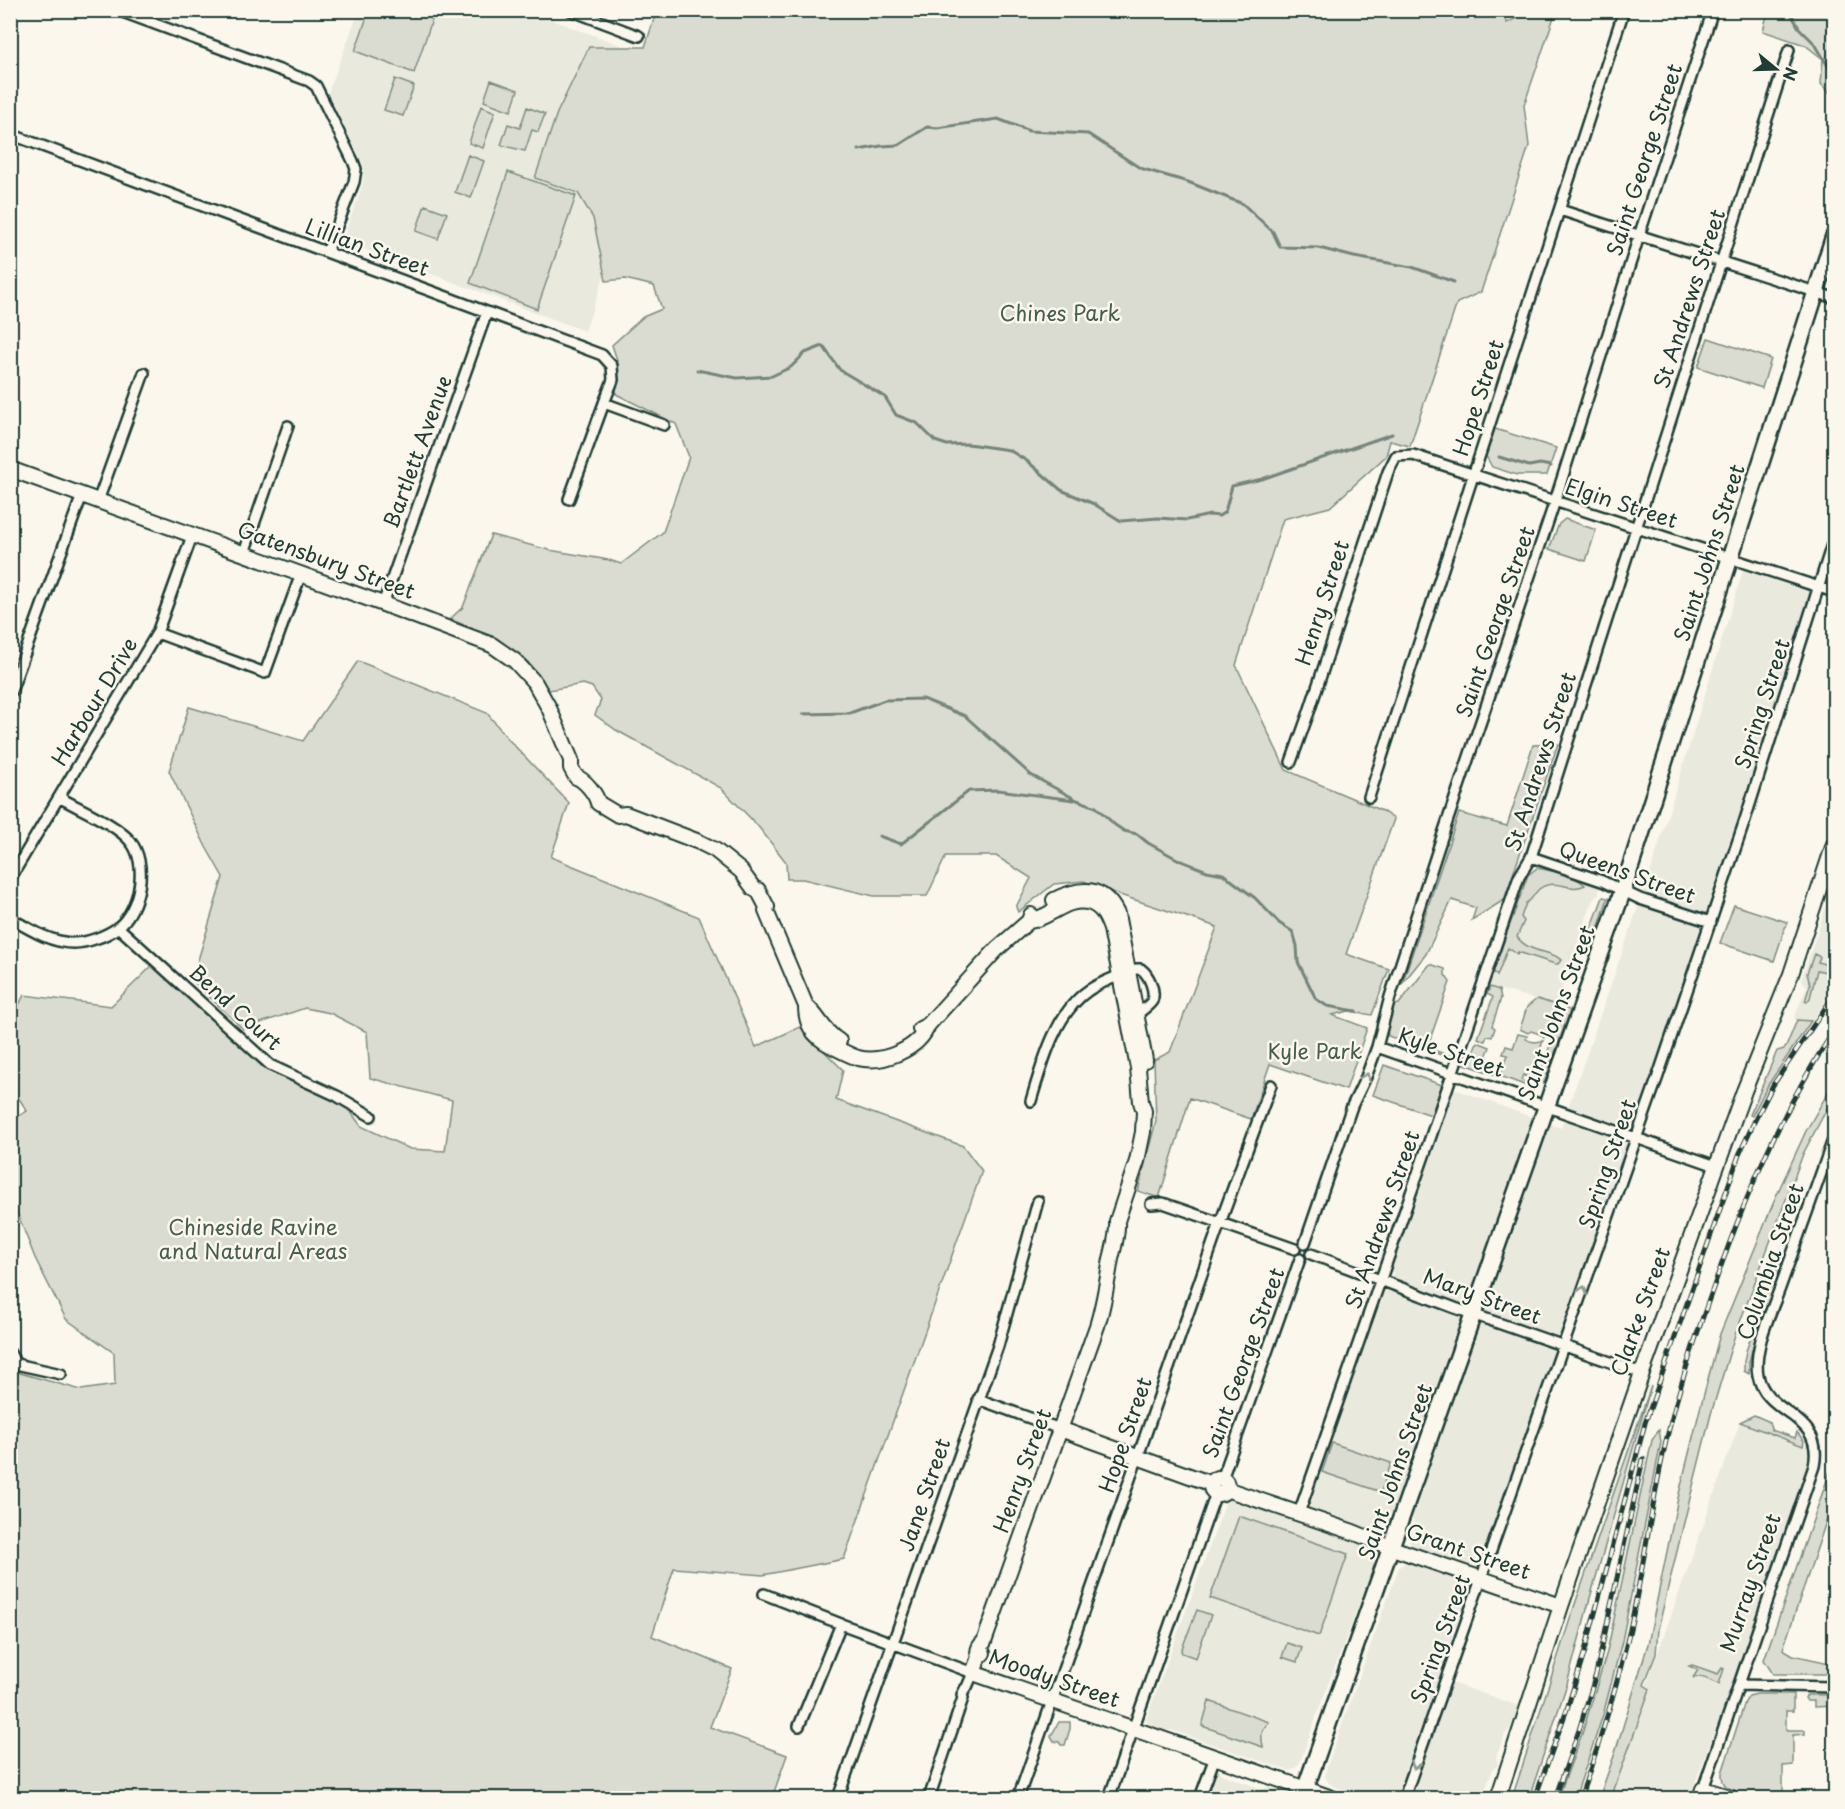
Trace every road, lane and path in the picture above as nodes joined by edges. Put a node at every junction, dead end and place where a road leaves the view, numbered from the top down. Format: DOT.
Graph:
graph roads {
  1 [pos="117,10"];
  2 [pos="570,10"];
  3 [pos="1624,10"];
  4 [pos="1713,10"];
  5 [pos="639,36"];
  6 [pos="1789,50"];
  7 [pos="10,134"];
  8 [pos="1560,210"];
  9 [pos="1639,236"];
  10 [pos="1834,236"];
  11 [pos="327,252"];
  12 [pos="1721,261"];
  13 [pos="1816,293"];
  14 [pos="1834,298"];
  15 [pos="487,312"];
  16 [pos="144,373"];
  17 [pos="604,403"];
  18 [pos="664,425"];
  19 [pos="288,426"];
  20 [pos="1396,456"];
  21 [pos="10,469"];
  22 [pos="1473,474"];
  23 [pos="82,495"];
  24 [pos="569,499"];
  25 [pos="98,501"];
  26 [pos="1555,501"];
  27 [pos="1636,528"];
  28 [pos="192,536"];
  29 [pos="1834,537"];
  30 [pos="244,553"];
  31 [pos="1731,559"];
  32 [pos="302,574"];
  33 [pos="1819,587"];
  34 [pos="1834,592"];
  35 [pos="383,604"];
  36 [pos="157,633"];
  37 [pos="10,694"];
  38 [pos="1291,762"];
  39 [pos="1369,797"];
  40 [pos="59,798"];
  41 [pos="1834,844"];
  42 [pos="1531,857"];
  43 [pos="13,868"];
  44 [pos="10,879"];
  45 [pos="1623,890"];
  46 [pos="10,918"];
  47 [pos="1711,922"];
  48 [pos="118,927"];
  49 [pos="1124,974"];
  50 [pos="1137,1014"];
  51 [pos="1377,1047"];
  52 [pos="1452,1072"];
  53 [pos="1271,1085"];
  54 [pos="1031,1101"];
  55 [pos="1546,1107"];
  56 [pos="1144,1111"];
  57 [pos="371,1116"];
  58 [pos="1834,1137"];
  59 [pos="1636,1138"];
  60 [pos="1716,1166"];
  61 [pos="1038,1201"];
  62 [pos="1151,1204"];
  63 [pos="1221,1224"];
  64 [pos="1305,1243"];
  65 [pos="1295,1249"];
  66 [pos="1311,1254"];
  67 [pos="1300,1259"];
  68 [pos="1381,1280"];
  69 [pos="1474,1315"];
  70 [pos="1564,1345"];
  71 [pos="10,1353"];
  72 [pos="1642,1373"];
  73 [pos="61,1374"];
  74 [pos="1770,1397"];
  75 [pos="978,1399"];
  76 [pos="1060,1430"];
  77 [pos="1137,1458"];
  78 [pos="1219,1486"];
  79 [pos="1299,1513"];
  80 [pos="1392,1548"];
  81 [pos="1482,1578"];
  82 [pos="764,1594"];
  83 [pos="1561,1606"];
  84 [pos="841,1624"];
  85 [pos="892,1644"];
  86 [pos="973,1672"];
  87 [pos="1739,1685"];
  88 [pos="1834,1687"];
  89 [pos="1053,1700"];
  90 [pos="799,1726"];
  91 [pos="1134,1729"];
  92 [pos="1215,1757"];
  93 [pos="1304,1794"];
  94 [pos="1702,1794"];
  95 [pos="838,1798"];
  96 [pos="929,1798"];
  97 [pos="1017,1798"];
  98 [pos="1109,1798"];
  99 [pos="1200,1798"];
  100 [pos="1332,1798"];
  101 [pos="1404,1798"];
  102 [pos="1498,1798"];
  103 [pos="1732,1798"];
  1 -- 11 [label="street"];
  2 -- 5 [label="street"];
  3 -- 8 [label="street, Hope Street"];
  4 -- 9 [label="street, Saint George Street"];
  6 -- 12 [label="street, St Andrews Street"];
  7 -- 11 [label="street, Lillian Street"];
  8 -- 9 [label="street"];
  8 -- 22 [label="street, Hope Street"];
  9 -- 12 [label="street"];
  9 -- 26 [label="street, Saint George Street"];
  10 -- 13 [label="main road, Saint Johns Street"];
  11 -- 15 [label="street, Lillian Street"];
  12 -- 13 [label="street"];
  12 -- 27 [label="street, St Andrews Street"];
  13 -- 14 [label="street"];
  13 -- 31 [label="main road, Saint Johns Street"];
  15 -- 17 [label="street, Lillian Street"];
  15 -- 35 [label="street, Bartlett Avenue"];
  16 -- 25 [label="street"];
  17 -- 18 [label="street"];
  17 -- 24 [label="street, Lillian Street"];
  19 -- 30 [label="street"];
  20 -- 22 [label="street, Elgin Street"];
  20 -- 38 [label="street, Henry Street"];
  21 -- 23 [label="street, Gatensbury Street"];
  22 -- 26 [label="street, Elgin Street"];
  22 -- 39 [label="street, Hope Street"];
  23 -- 25 [label="street, Gatensbury Street"];
  23 -- 37 [label="street"];
  25 -- 28 [label="street, Gatensbury Street"];
  26 -- 27 [label="street, Elgin Street"];
  26 -- 51 [label="street, Saint George Street"];
  27 -- 31 [label="street, Elgin Street"];
  27 -- 42 [label="street, St Andrews Street"];
  28 -- 30 [label="street, Gatensbury Street"];
  28 -- 36 [label="street, Harbour Drive"];
  29 -- 33 [label="street, Spring Street"];
  30 -- 32 [label="street, Gatensbury Street"];
  31 -- 33 [label="street, Elgin Street"];
  31 -- 45 [label="main road, Saint Johns Street"];
  32 -- 35 [label="street, Gatensbury Street"];
  32 -- 36 [label="street"];
  33 -- 34 [label="street, Elgin Street"];
  33 -- 47 [label="street, Spring Street"];
  35 -- 49 [label="street, Gatensbury Street"];
  36 -- 40 [label="street, Harbour Drive"];
  40 -- 43 [label="street, Harbour Drive"];
  40 -- 48 [label="street"];
  41 -- 60 [label="street, Clarke Street"];
  42 -- 45 [label="street, Queens Street"];
  42 -- 52 [label="street, St Andrews Street"];
  43 -- 44 [label="street, Harbour Drive"];
  45 -- 47 [label="street, Queens Street"];
  45 -- 55 [label="main road, Saint Johns Street"];
  46 -- 48 [label="street"];
  47 -- 59 [label="street, Spring Street"];
  48 -- 57 [label="street, Bend Court"];
  49 -- 50 [label="street"];
  49 -- 50 [label="street"];
  49 -- 54 [label="street"];
  49 -- 56 [label="street"];
  50 -- 56 [label="street"];
  51 -- 52 [label="street, Kyle Street"];
  64 -- 51 [label="street, Saint George Street, one-way"];
  52 -- 55 [label="street, Kyle Street"];
  52 -- 68 [label="street, St Andrews Street"];
  53 -- 63 [label="street, Hope Street"];
  55 -- 59 [label="street, Kyle Street"];
  55 -- 69 [label="main road, Saint Johns Street"];
  56 -- 76 [label="street, Henry Street"];
  58 -- 74 [label="street, Columbia Street"];
  59 -- 60 [label="street, Kyle Street"];
  70 -- 59 [label="street, Spring Street, one-way"];
  60 -- 72 [label="street, Clarke Street"];
  61 -- 75 [label="street, Jane Street"];
  62 -- 63 [label="street"];
  63 -- 65 [label="street"];
  63 -- 77 [label="street, Hope Street"];
  64 -- 65 [label="street"];
  64 -- 66 [label="street"];
  65 -- 67 [label="street"];
  66 -- 67 [label="street"];
  66 -- 68 [label="street, Mary Street"];
  67 -- 78 [label="street, Saint George Street"];
  68 -- 69 [label="street, Mary Street"];
  68 -- 79 [label="street, St Andrews Street"];
  69 -- 70 [label="street, Mary Street"];
  69 -- 80 [label="main road, Saint Johns Street"];
  70 -- 72 [label="street, Mary Street"];
  70 -- 81 [label="street, Spring Street"];
  71 -- 73 [label="street"];
  72 -- 83 [label="street, Clarke Street"];
  74 -- 87 [label="street, Murray Street"];
  75 -- 76 [label="street, Grant Street"];
  75 -- 85 [label="street, Jane Street"];
  76 -- 77 [label="street, Grant Street"];
  76 -- 86 [label="street, Henry Street"];
  77 -- 78 [label="street, Grant Street"];
  77 -- 89 [label="street, Hope Street"];
  78 -- 79 [label="street, Grant Street"];
  78 -- 91 [label="street, Saint George Street"];
  79 -- 80 [label="street, Grant Street"];
  80 -- 81 [label="street, Grant Street"];
  80 -- 93 [label="main road, Saint Johns Street"];
  81 -- 83 [label="street, Grant Street"];
  81 -- 101 [label="street, Spring Street, one-way"];
  82 -- 84 [label="street, Moody Street"];
  83 -- 102 [label="street, Clarke Street"];
  84 -- 85 [label="street, Moody Street"];
  84 -- 90 [label="street"];
  85 -- 86 [label="street, Moody Street"];
  85 -- 95 [label="street, Jane Street"];
  86 -- 89 [label="street, Moody Street"];
  86 -- 96 [label="street, Henry Street"];
  87 -- 88 [label="street"];
  87 -- 94 [label="street, Murray Street"];
  89 -- 91 [label="street, Moody Street"];
  89 -- 97 [label="street, Hope Street"];
  91 -- 92 [label="street, Moody Street"];
  91 -- 98 [label="street, Saint George Street"];
  92 -- 93 [label="street, Moody Street"];
  92 -- 99 [label="street"];
  93 -- 100 [label="street, Moody Street"];
  94 -- 103 [label="street"];
}
